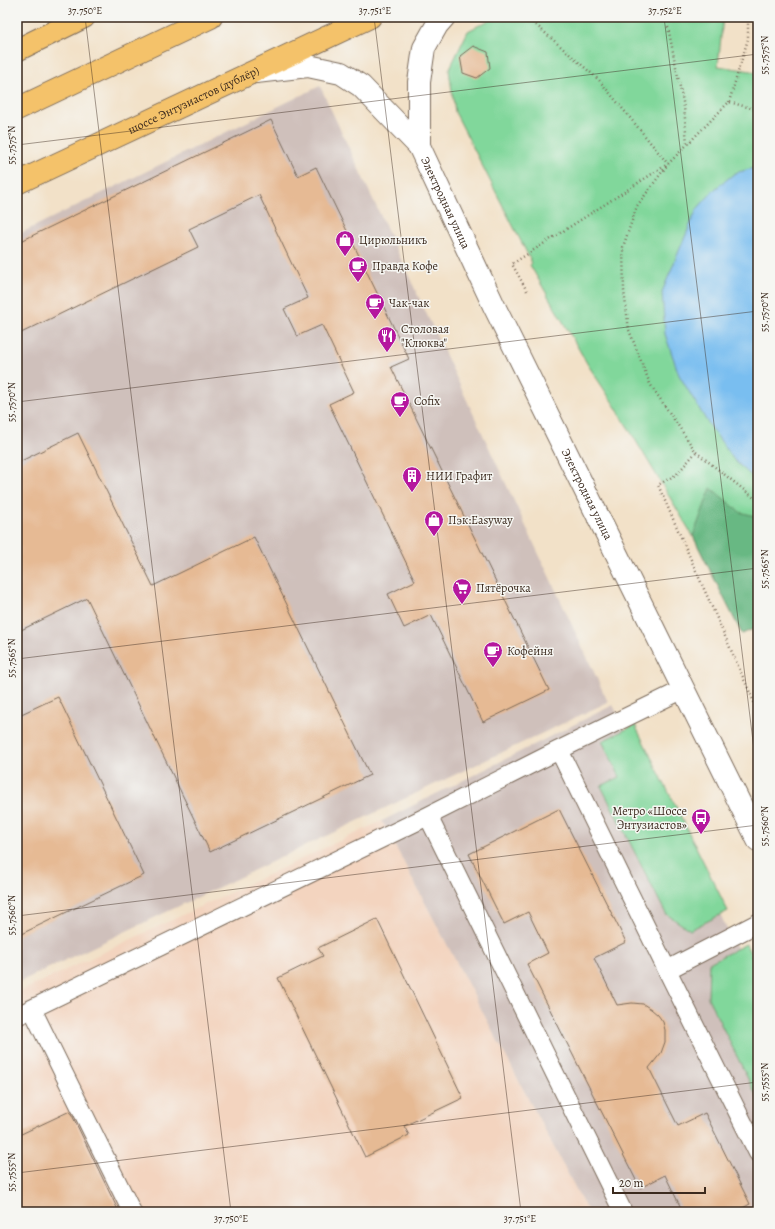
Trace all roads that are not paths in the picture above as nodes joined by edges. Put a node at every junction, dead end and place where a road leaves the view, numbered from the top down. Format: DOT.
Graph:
graph roads {
  1 [pos="84,17"];
  2 [pos="211,17"];
  3 [pos="370,17"];
  4 [pos="444,17"];
  5 [pos="17,50"];
  6 [pos="254,73"];
  7 [pos="17,109"];
  8 [pos="419,146"];
  9 [pos="17,182"];
  10 [pos="684,689"];
  11 [pos="559,750"];
  12 [pos="428,816"];
  13 [pos="758,840"];
  14 [pos="758,923"];
  15 [pos="667,970"];
  16 [pos="24,1012"];
  17 [pos="758,1153"];
  18 [pos="132,1212"];
  19 [pos="623,1212"];
  1 -- 5 [label="main road"];
  2 -- 7 [label="main road"];
  3 -- 6 [label="main road, шоссе Энтузиастов (дублёр)"];
  4 -- 8 [label="street, Электродная улица"];
  6 -- 8 [label="street, Электродная улица"];
  6 -- 9 [label="main road, шоссе Энтузиастов (дублёр)"];
  8 -- 10 [label="street, Электродная улица"];
  10 -- 11 [label="lane"];
  10 -- 13 [label="street, Электродная улица"];
  11 -- 12 [label="lane"];
  11 -- 15 [label="lane"];
  12 -- 16 [label="lane"];
  12 -- 19 [label="lane"];
  14 -- 15 [label="lane"];
  15 -- 17 [label="lane"];
  16 -- 18 [label="lane"];
}
